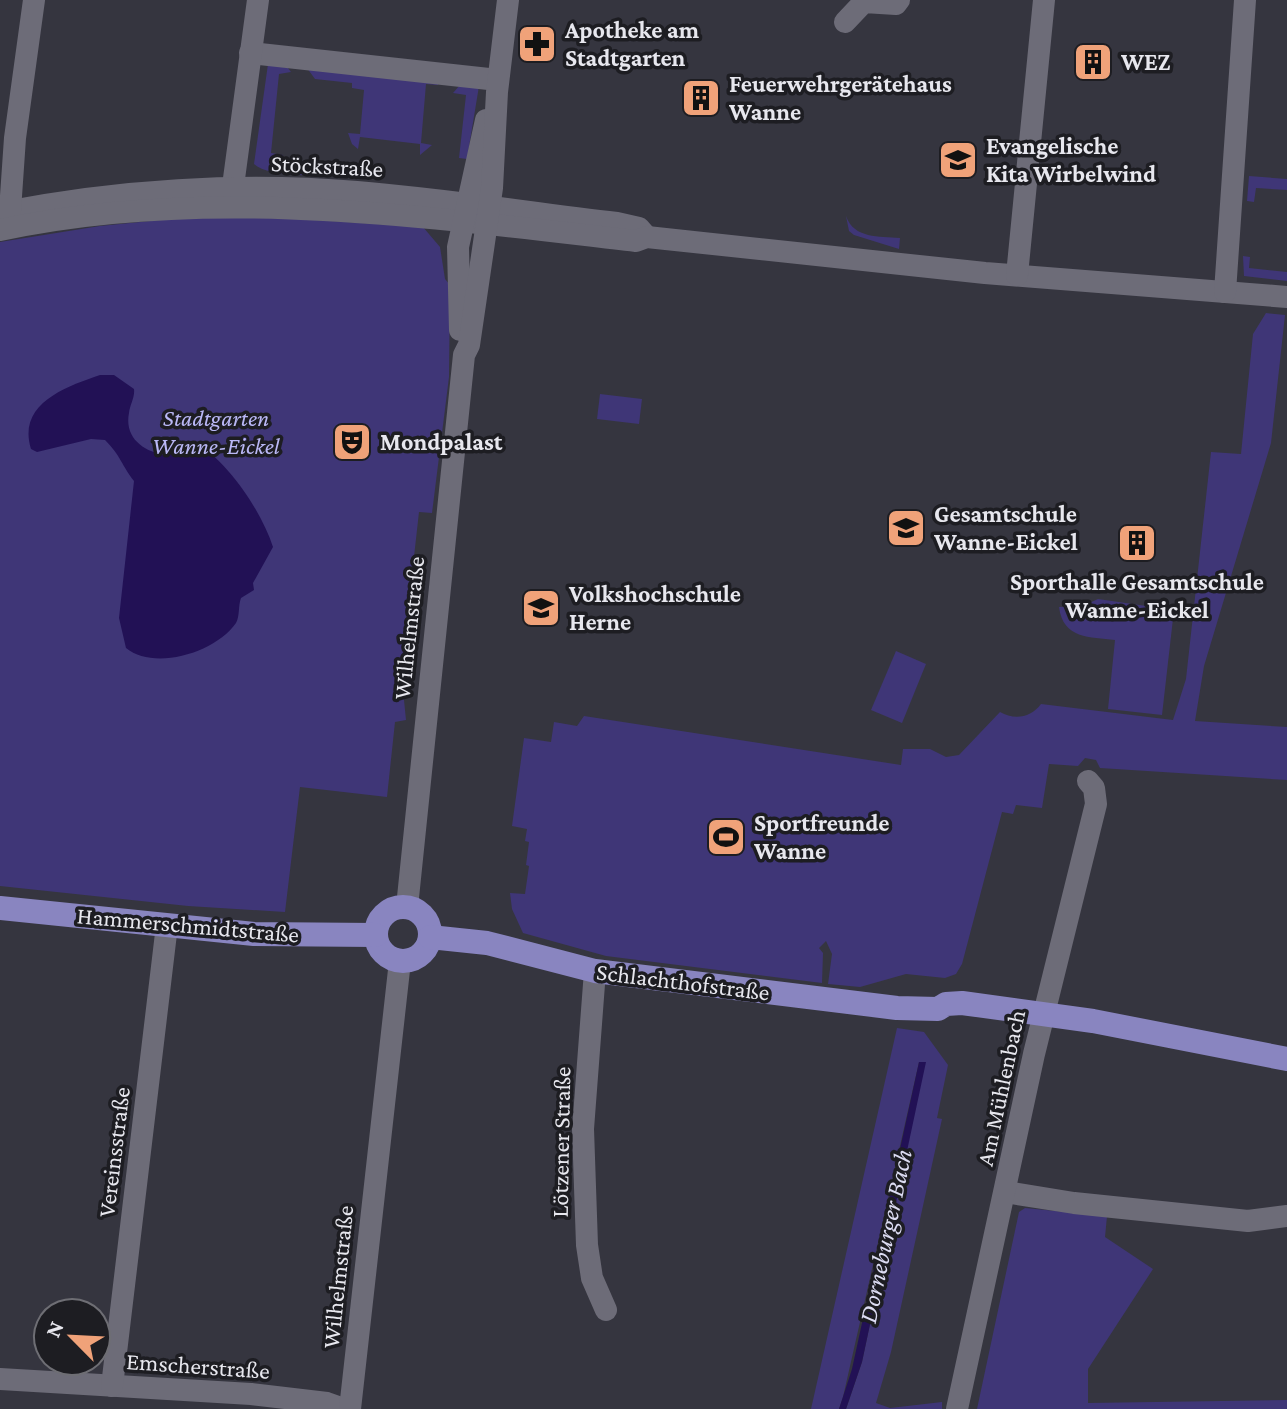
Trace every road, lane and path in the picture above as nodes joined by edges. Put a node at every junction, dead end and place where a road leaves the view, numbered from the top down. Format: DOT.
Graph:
graph roads {
  1 [pos="34,0"];
  2 [pos="258,0"];
  3 [pos="508,0"];
  4 [pos="899,0"];
  5 [pos="1044,0"];
  6 [pos="1245,0"];
  7 [pos="845,22"];
  8 [pos="250,53"];
  9 [pos="497,86"];
  10 [pos="8,137"];
  11 [pos="231,198"];
  12 [pos="464,213"];
  13 [pos="487,216"];
  14 [pos="4,221"];
  15 [pos="1017,275"];
  16 [pos="1225,292"];
  17 [pos="1287,297"];
  18 [pos="464,355"];
  19 [pos="1088,781"];
  20 [pos="407,907"];
  21 [pos="0,908"];
  22 [pos="167,925"];
  23 [pos="376,935"];
  24 [pos="430,937"];
  25 [pos="400,961"];
  26 [pos="595,971"];
  27 [pos="1042,1022"];
  28 [pos="1287,1059"];
  29 [pos="1287,1075"];
  30 [pos="1005,1192"];
  31 [pos="1287,1216"];
  32 [pos="606,1310"];
  33 [pos="0,1379"];
  34 [pos="112,1386"];
  35 [pos="344,1409"];
  36 [pos="350,1409"];
  37 [pos="957,1409"];
  1 -- 10 [label="street"];
  2 -- 8 [label="street"];
  3 -- 9 [label="street, Wilhelmstraße"];
  4 -- 7 [label="street"];
  5 -- 15 [label="street"];
  6 -- 16 [label="street"];
  8 -- 9 [label="street"];
  8 -- 11 [label="street"];
  9 -- 12 [label="street, Wilhelmstraße"];
  9 -- 13 [label="street, Wilhelmstraße"];
  10 -- 14 [label="street"];
  11 -- 12 [label="street, Stöckstraße"];
  11 -- 14 [label="street, Stöckstraße"];
  12 -- 13 [label="street, Stöckstraße"];
  12 -- 18 [label="street, Wilhelmstraße"];
  13 -- 15 [label="street, Stöckstraße"];
  13 -- 18 [label="street, Wilhelmstraße"];
  15 -- 16 [label="street, Stöckstraße"];
  16 -- 17 [label="street, Stöckstraße"];
  18 -- 20 [label="street, Wilhelmstraße"];
  19 -- 27 [label="street, Am Mühlenbach"];
  20 -- 23 [label="main road"];
  20 -- 24 [label="main road"];
  21 -- 22 [label="main road, Hammerschmidtstraße"];
  22 -- 23 [label="main road, Hammerschmidtstraße"];
  22 -- 34 [label="street, Vereinsstraße"];
  23 -- 25 [label="main road"];
  24 -- 25 [label="main road"];
  24 -- 26 [label="main road, Schlachthofstraße"];
  25 -- 36 [label="street, Wilhelmstraße"];
  26 -- 27 [label="main road, Schlachthofstraße"];
  26 -- 32 [label="street, Lötzener Straße"];
  27 -- 28 [label="main road, Schlachthofstraße"];
  27 -- 29 [label="main road, Schlachthofstraße"];
  27 -- 30 [label="street, Am Mühlenbach"];
  30 -- 31 [label="street"];
  30 -- 37 [label="street, Am Mühlenbach"];
  33 -- 34 [label="street, Emscherstraße"];
  34 -- 35 [label="street, Emscherstraße"];
}
